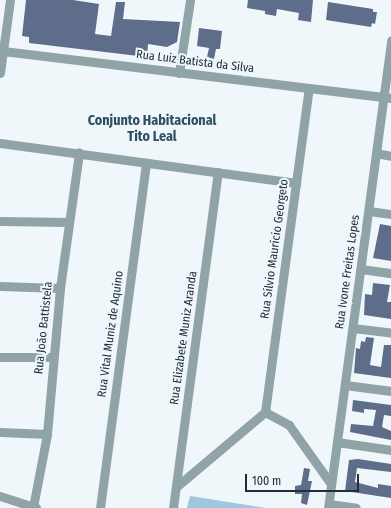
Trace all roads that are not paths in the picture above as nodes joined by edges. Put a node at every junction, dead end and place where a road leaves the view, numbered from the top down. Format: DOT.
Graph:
graph roads {
  1 [pos="10,0"];
  2 [pos="190,0"];
  3 [pos="4,20"];
  4 [pos="391,40"];
  5 [pos="3,51"];
  6 [pos="0,73"];
  7 [pos="179,73"];
  8 [pos="309,88"];
  9 [pos="388,98"];
  10 [pos="0,143"];
  11 [pos="79,152"];
  12 [pos="376,154"];
  13 [pos="391,156"];
  14 [pos="146,163"];
  15 [pos="218,172"];
  16 [pos="296,183"];
  17 [pos="369,211"];
  18 [pos="391,214"];
  19 [pos="0,221"];
  20 [pos="68,222"];
  21 [pos="361,269"];
  22 [pos="391,273"];
  23 [pos="0,286"];
  24 [pos="60,288"];
  25 [pos="353,328"];
  26 [pos="391,333"];
  27 [pos="0,357"];
  28 [pos="53,357"];
  29 [pos="345,385"];
  30 [pos="391,391"];
  31 [pos="265,412"];
  32 [pos="0,432"];
  33 [pos="47,434"];
  34 [pos="337,442"];
  35 [pos="391,450"];
  36 [pos="331,484"];
  37 [pos="176,487"];
  38 [pos="0,496"];
  39 [pos="328,506"];
  40 [pos="34,507"];
  41 [pos="100,508"];
  42 [pos="173,508"];
  43 [pos="356,508"];
  1 -- 3 [label="street"];
  2 -- 7 [label="street"];
  3 -- 5 [label="street"];
  4 -- 9 [label="street, Rua Ivone Freitas Lopes"];
  5 -- 6 [label="street"];
  5 -- 7 [label="street, Rua Luiz Batista da Silva"];
  7 -- 8 [label="street, Rua Luiz Batista da Silva"];
  8 -- 9 [label="street, Rua Luiz Batista da Silva"];
  8 -- 16 [label="street, Rua Sílvio Maurício Georgeto"];
  9 -- 12 [label="street, Rua Ivone Freitas Lopes"];
  10 -- 11 [label="street"];
  11 -- 14 [label="street"];
  11 -- 20 [label="street, Rua João Battistela"];
  12 -- 13 [label="street"];
  12 -- 17 [label="street, Rua Ivone Freitas Lopes"];
  14 -- 15 [label="street"];
  14 -- 41 [label="street, Rua Vital Muniz de Aquino"];
  15 -- 16 [label="street"];
  15 -- 37 [label="street, Rua Elizabete Muniz Aranda"];
  16 -- 31 [label="street, Rua Sílvio Maurício Georgeto"];
  17 -- 18 [label="street"];
  17 -- 21 [label="street, Rua Ivone Freitas Lopes"];
  19 -- 20 [label="street"];
  20 -- 24 [label="street, Rua João Battistela"];
  21 -- 22 [label="street"];
  21 -- 25 [label="street, Rua Ivone Freitas Lopes"];
  23 -- 24 [label="street"];
  24 -- 28 [label="street, Rua João Battistela"];
  25 -- 26 [label="street"];
  25 -- 29 [label="street, Rua Ivone Freitas Lopes"];
  27 -- 28 [label="street"];
  28 -- 33 [label="street, Rua João Battistela"];
  29 -- 30 [label="street"];
  29 -- 34 [label="street, Rua Ivone Freitas Lopes"];
  31 -- 36 [label="street"];
  31 -- 37 [label="street"];
  32 -- 33 [label="street"];
  33 -- 40 [label="street, Rua João Battistela"];
  34 -- 35 [label="street"];
  34 -- 36 [label="street, Rua Ivone Freitas Lopes"];
  36 -- 39 [label="street, Rua Ivone Freitas Lopes"];
  37 -- 42 [label="street, Rua Elizabete Muniz Aranda"];
  38 -- 40 [label="street"];
  39 -- 43 [label="street"];
}
